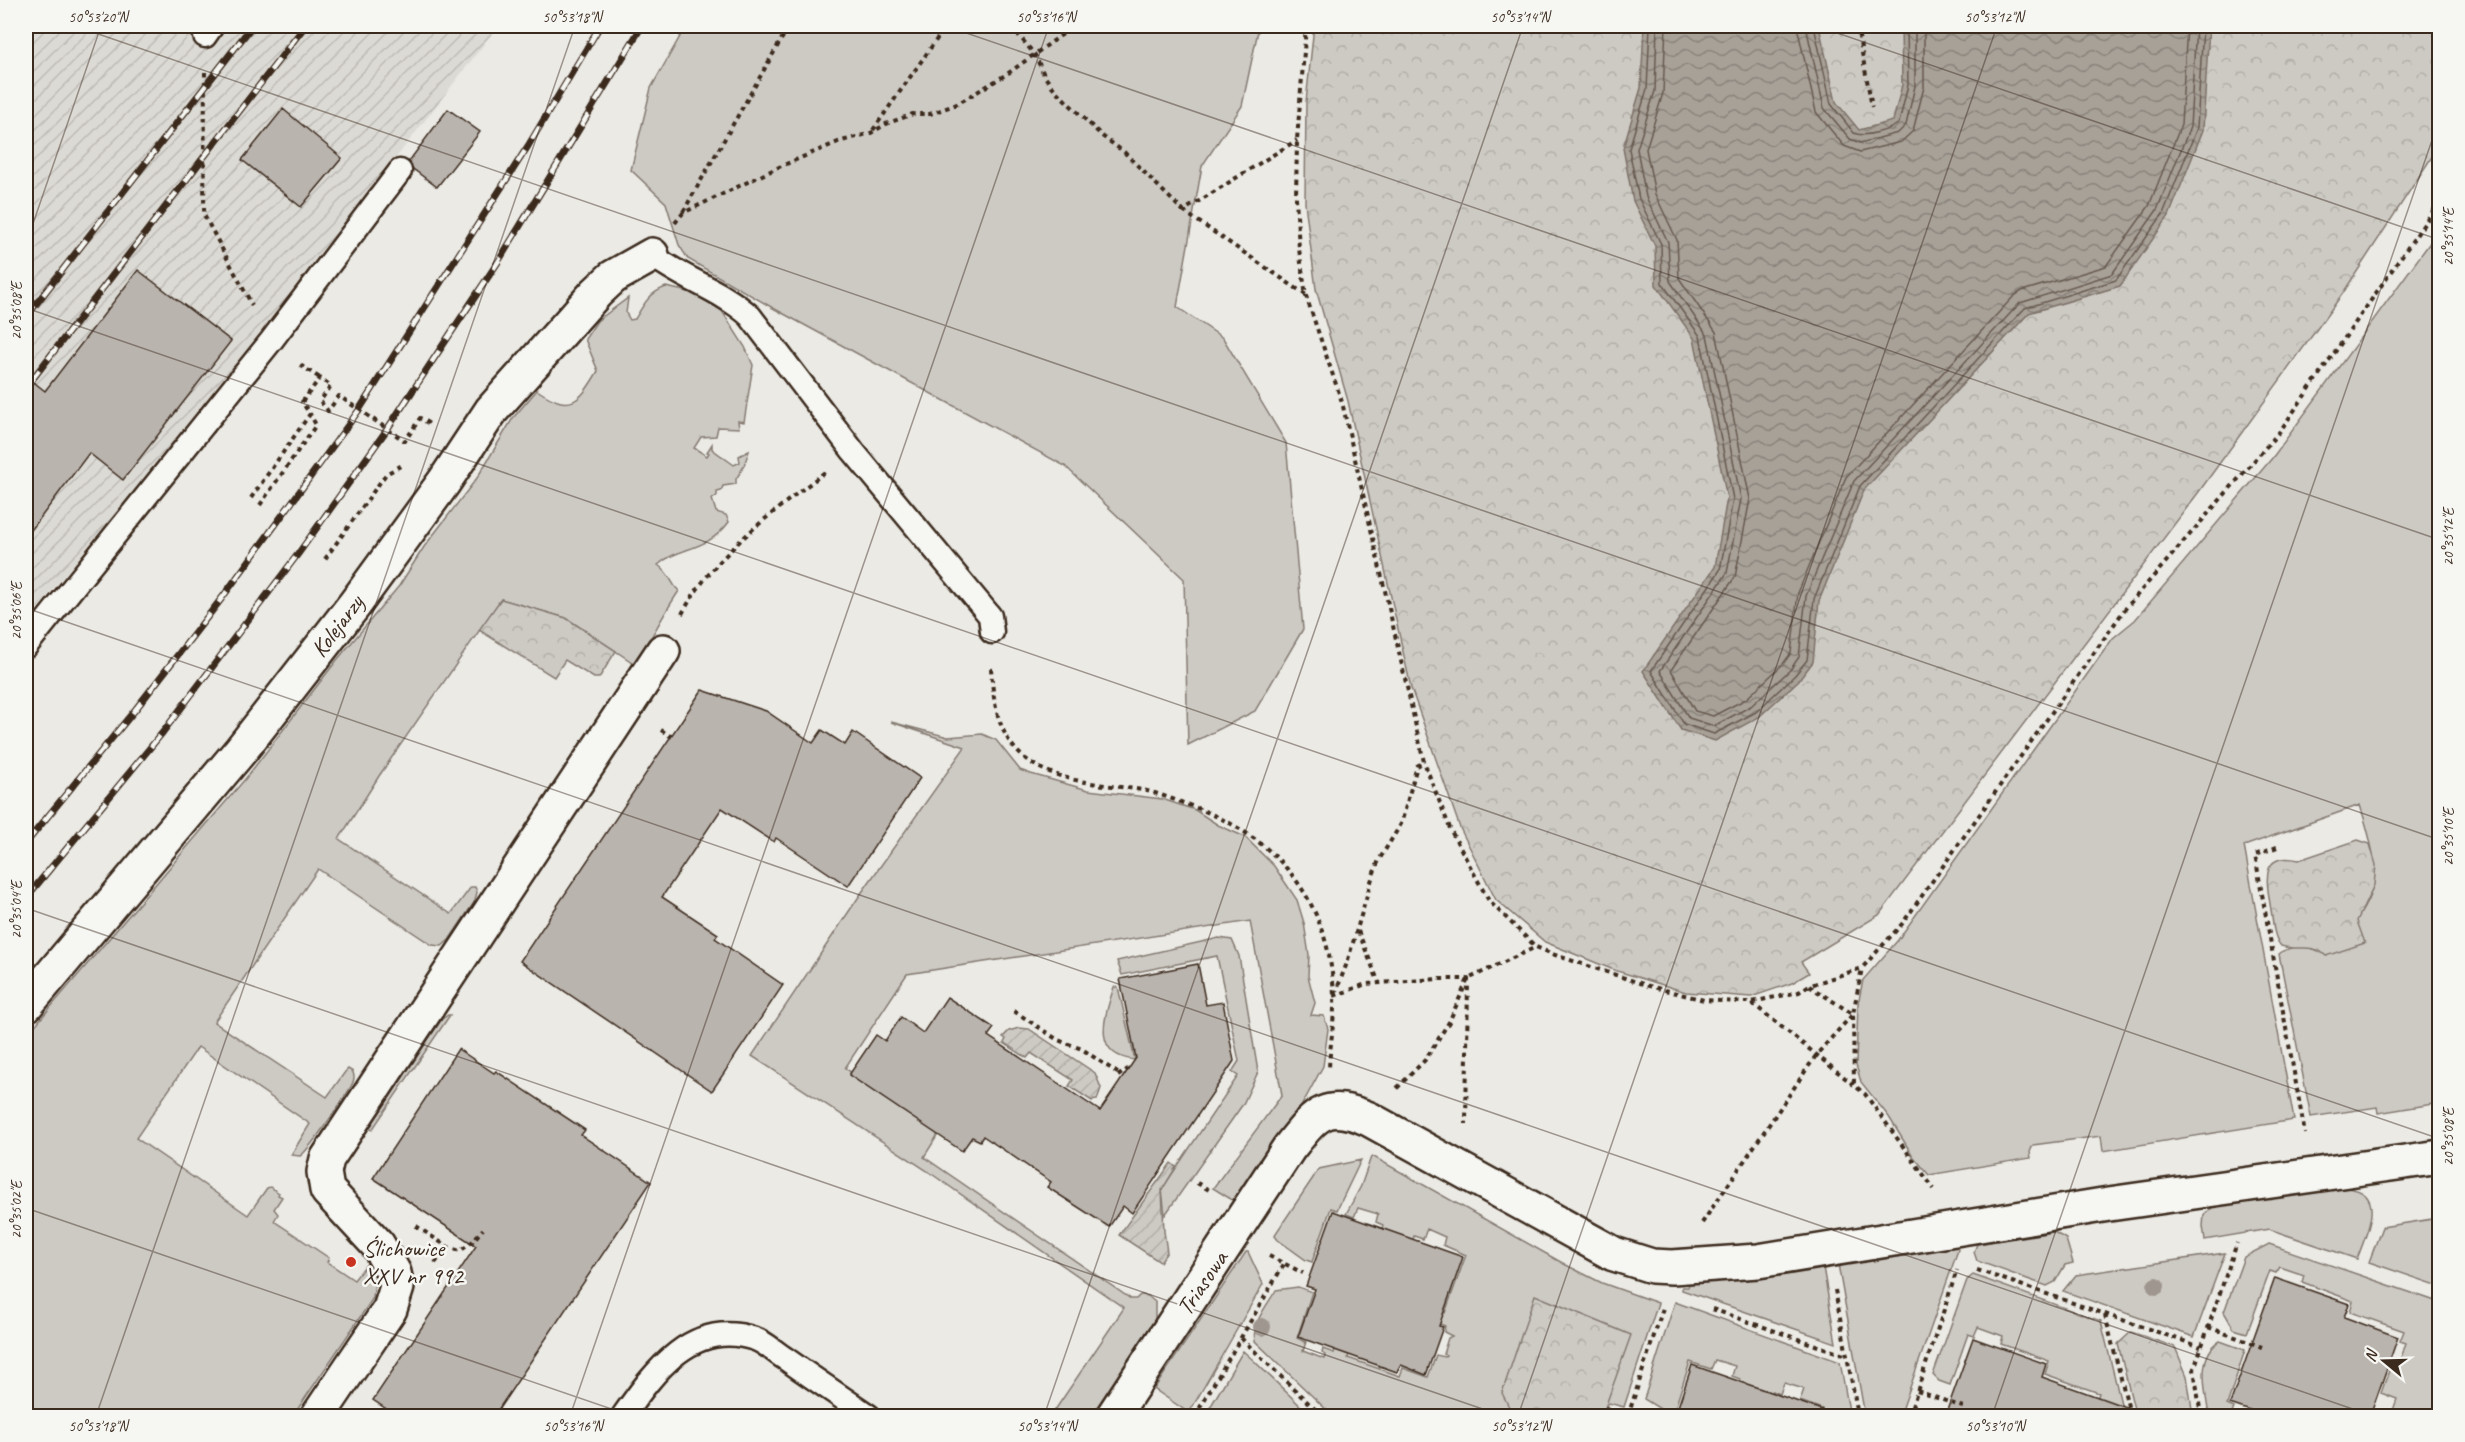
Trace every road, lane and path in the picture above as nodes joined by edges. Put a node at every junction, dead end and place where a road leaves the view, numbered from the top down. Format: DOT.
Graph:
graph roads {
  1 [pos="789,26"];
  2 [pos="946,26"];
  3 [pos="1011,26"];
  4 [pos="1074,26"];
  5 [pos="1306,26"];
  6 [pos="1857,26"];
  7 [pos="209,31"];
  8 [pos="1035,55"];
  9 [pos="1872,107"];
  10 [pos="871,133"];
  11 [pos="1297,140"];
  12 [pos="400,171"];
  13 [pos="2439,201"];
  14 [pos="1183,212"];
  15 [pos="683,213"];
  16 [pos="651,255"];
  17 [pos="1306,296"];
  18 [pos="271,341"];
  19 [pos="310,414"];
  20 [pos="429,435"];
  21 [pos="853,451"];
  22 [pos="411,460"];
  23 [pos="251,498"];
  24 [pos="260,505"];
  25 [pos="325,559"];
  26 [pos="992,632"];
  27 [pos="26,646"];
  28 [pos="663,651"];
  29 [pos="1424,762"];
  30 [pos="2277,847"];
  31 [pos="1358,930"];
  32 [pos="1536,947"];
  33 [pos="1862,968"];
  34 [pos="1468,979"];
  35 [pos="1379,984"];
  36 [pos="1808,986"];
  37 [pos="1334,996"];
  38 [pos="1752,1002"];
  39 [pos="26,1005"];
  40 [pos="1014,1011"];
  41 [pos="1853,1014"];
  42 [pos="1817,1054"];
  43 [pos="1128,1069"];
  44 [pos="1854,1085"];
  45 [pos="1328,1111"];
  46 [pos="1369,1119"];
  47 [pos="2439,1157"];
  48 [pos="1456,1167"];
  49 [pos="2312,1176"];
  50 [pos="415,1226"];
  51 [pos="1962,1227"];
  52 [pos="483,1228"];
  53 [pos="1697,1230"];
  54 [pos="2237,1243"];
  55 [pos="448,1247"];
  56 [pos="1827,1249"];
  57 [pos="1959,1264"];
  58 [pos="429,1266"];
  59 [pos="1304,1273"];
  60 [pos="1701,1305"];
  61 [pos="1664,1308"];
  62 [pos="2105,1314"];
  63 [pos="2208,1327"];
  64 [pos="1241,1338"];
  65 [pos="2201,1347"];
  66 [pos="2262,1347"];
  67 [pos="1847,1356"];
  68 [pos="1917,1391"];
  69 [pos="1963,1407"];
  70 [pos="1605,1408"];
  71 [pos="318,1416"];
  72 [pos="624,1416"];
  73 [pos="869,1416"];
  74 [pos="1113,1416"];
  75 [pos="1196,1416"];
  76 [pos="1322,1416"];
  77 [pos="1629,1416"];
  78 [pos="1858,1416"];
  79 [pos="1909,1416"];
  80 [pos="2135,1416"];
  81 [pos="2201,1416"];
  1 -- 15 [label="path"];
  2 -- 10 [label="path"];
  3 -- 8 [label="path"];
  4 -- 8 [label="path"];
  5 -- 11 [label="path"];
  6 -- 9 [label="path"];
  7 -- 18 [label="path"];
  8 -- 10 [label="path"];
  8 -- 14 [label="path"];
  10 -- 15 [label="path"];
  11 -- 14 [label="path"];
  11 -- 17 [label="path"];
  12 -- 18 [label="lane"];
  13 -- 33 [label="path"];
  14 -- 17 [label="path"];
  15 -- 16 [label="path"];
  16 -- 21 [label="lane"];
  16 -- 39 [label="street, Kolejarzy"];
  17 -- 29 [label="path"];
  18 -- 27 [label="lane"];
  19 -- 20 [label="path"];
  19 -- 23 [label="path"];
  19 -- 24 [label="path"];
  21 -- 26 [label="lane"];
  21 -- 28 [label="path"];
  22 -- 25 [label="path"];
  26 -- 37 [label="path"];
  28 -- 71 [label="street"];
  29 -- 31 [label="path"];
  29 -- 32 [label="path"];
  30 -- 49 [label="path"];
  31 -- 35 [label="path"];
  31 -- 37 [label="path"];
  32 -- 34 [label="path"];
  32 -- 38 [label="path"];
  33 -- 36 [label="path"];
  33 -- 41 [label="path"];
  34 -- 35 [label="path"];
  34 -- 46 [label="path"];
  34 -- 48 [label="path"];
  35 -- 37 [label="path"];
  36 -- 38 [label="path"];
  36 -- 41 [label="path"];
  37 -- 45 [label="path"];
  38 -- 42 [label="path"];
  40 -- 43 [label="path"];
  41 -- 42 [label="path"];
  41 -- 44 [label="path"];
  42 -- 44 [label="path"];
  42 -- 53 [label="path"];
  44 -- 51 [label="path"];
  45 -- 46 [label="street"];
  45 -- 74 [label="street, Triasowa"];
  46 -- 48 [label="street"];
  47 -- 49 [label="street"];
  48 -- 56 [label="street"];
  49 -- 51 [label="street"];
  50 -- 55 [label="path"];
  51 -- 56 [label="street"];
  51 -- 57 [label="path"];
  52 -- 55 [label="path"];
  54 -- 63 [label="path"];
  55 -- 58 [label="path"];
  56 -- 67 [label="path"];
  57 -- 62 [label="path"];
  57 -- 68 [label="path"];
  59 -- 64 [label="path"];
  60 -- 67 [label="path"];
  61 -- 77 [label="path"];
  62 -- 65 [label="path"];
  62 -- 80 [label="path"];
  63 -- 65 [label="path"];
  63 -- 66 [label="path"];
  64 -- 75 [label="path"];
  64 -- 76 [label="path"];
  65 -- 81 [label="path"];
  67 -- 78 [label="path"];
  68 -- 69 [label="path"];
  68 -- 79 [label="path"];
  70 -- 77 [label="path"];
  72 -- 73 [label="lane"];
}
